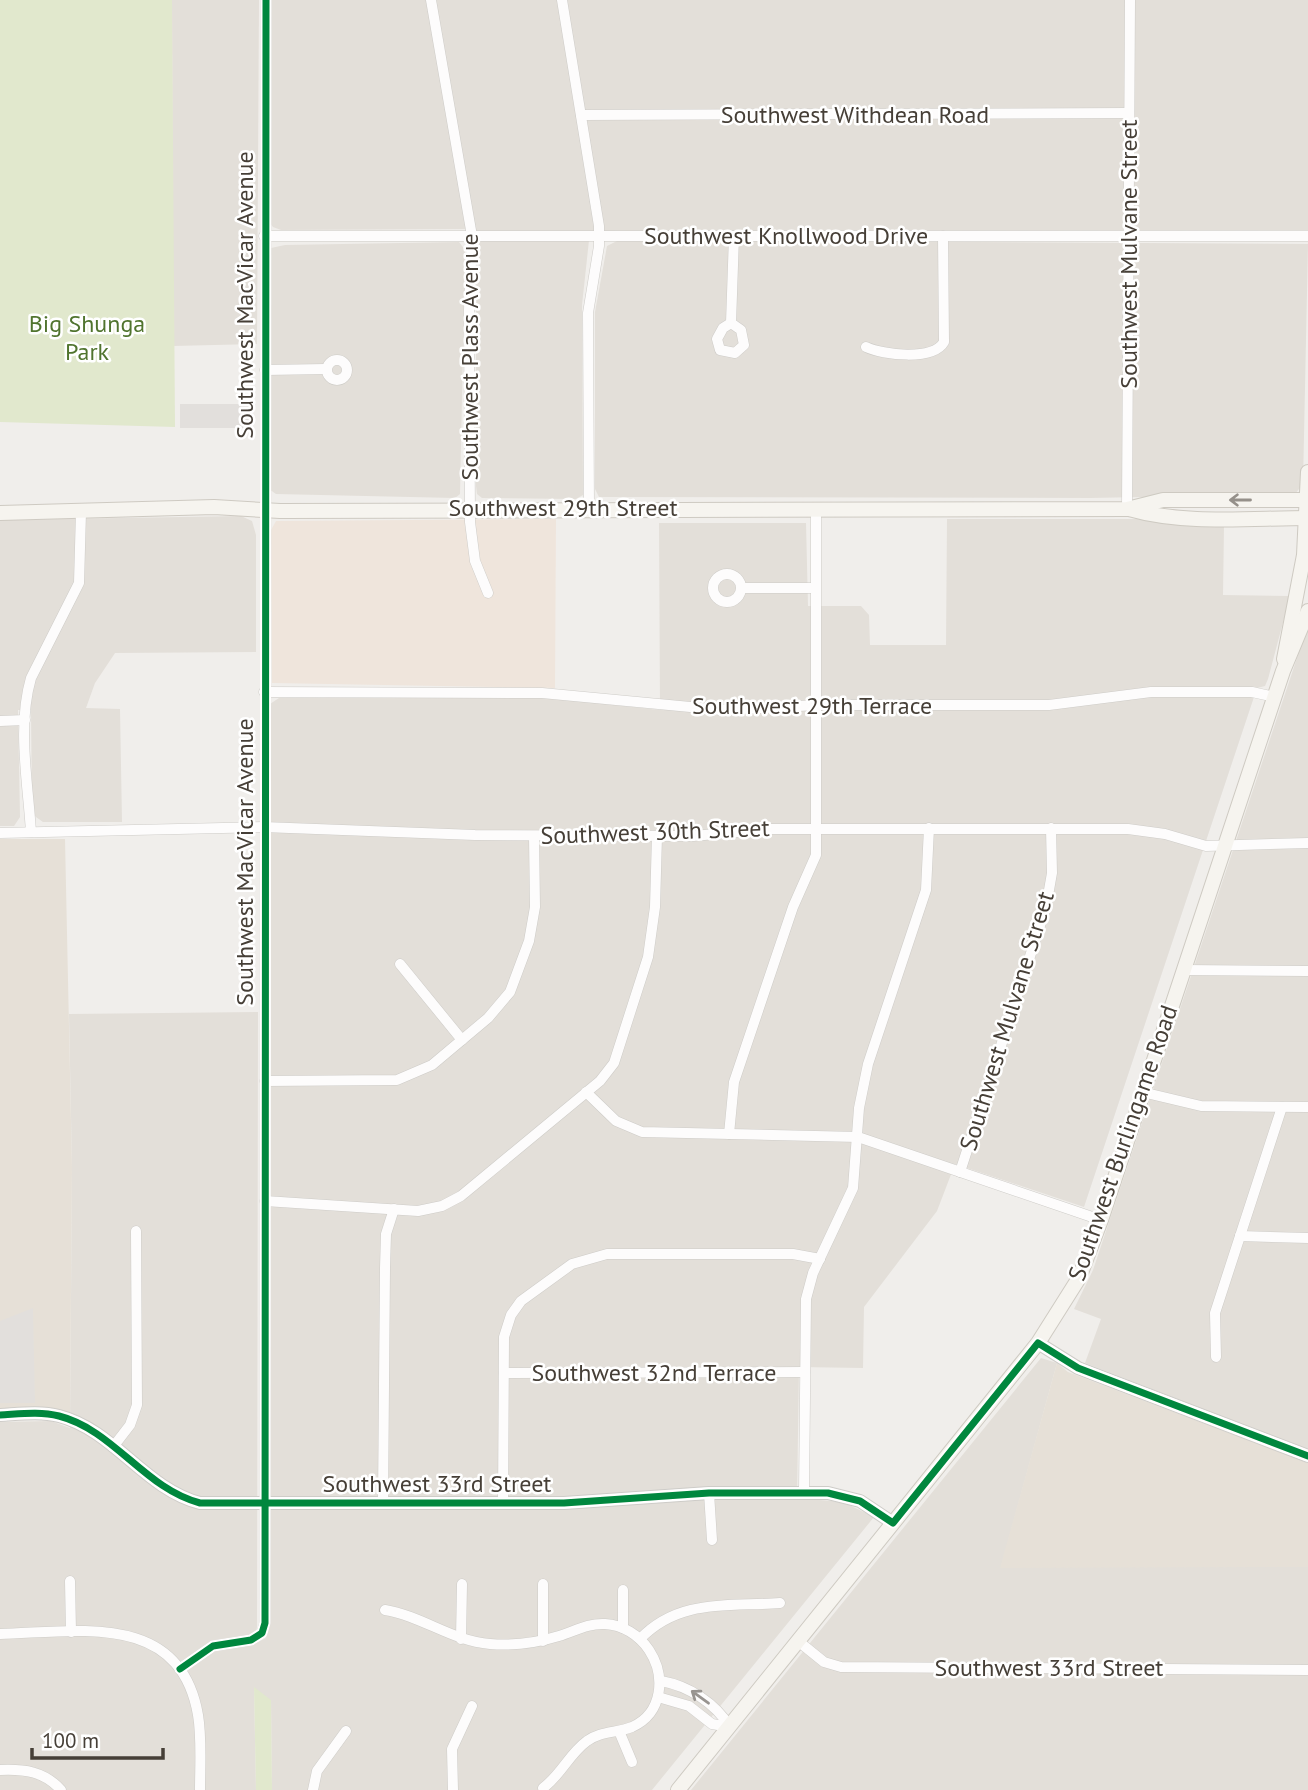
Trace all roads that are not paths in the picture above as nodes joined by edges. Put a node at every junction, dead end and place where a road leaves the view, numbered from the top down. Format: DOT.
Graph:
graph roads {
  1 [pos="266,0"];
  2 [pos="431,0"];
  3 [pos="562,0"];
  4 [pos="1130,0"];
  5 [pos="1129,113"];
  6 [pos="581,115"];
  7 [pos="264,236"];
  8 [pos="472,236"];
  9 [pos="600,236"];
  10 [pos="734,236"];
  11 [pos="943,236"];
  12 [pos="1308,236"];
  13 [pos="1129,237"];
  14 [pos="731,323"];
  15 [pos="866,347"];
  16 [pos="326,369"];
  17 [pos="265,370"];
  18 [pos="1308,472"];
  19 [pos="1308,500"];
  20 [pos="470,508"];
  21 [pos="589,508"];
  22 [pos="816,508"];
  23 [pos="264,509"];
  24 [pos="1127,509"];
  25 [pos="81,512"];
  26 [pos="0,513"];
  27 [pos="1308,518"];
  28 [pos="741,588"];
  29 [pos="815,588"];
  30 [pos="488,593"];
  31 [pos="1308,611"];
  32 [pos="1283,671"];
  33 [pos="264,692"];
  34 [pos="1275,697"];
  35 [pos="817,705"];
  36 [pos="25,720"];
  37 [pos="0,721"];
  38 [pos="263,827"];
  39 [pos="929,828"];
  40 [pos="1051,828"];
  41 [pos="817,829"];
  42 [pos="31,832"];
  43 [pos="0,833"];
  44 [pos="657,835"];
  45 [pos="534,836"];
  46 [pos="1308,844"];
  47 [pos="1225,845"];
  48 [pos="400,964"];
  49 [pos="1183,970"];
  50 [pos="1308,971"];
  51 [pos="461,1040"];
  52 [pos="265,1081"];
  53 [pos="586,1092"];
  54 [pos="1142,1092"];
  55 [pos="1282,1107"];
  56 [pos="1308,1107"];
  57 [pos="729,1134"];
  58 [pos="858,1137"];
  59 [pos="960,1172"];
  60 [pos="265,1201"];
  61 [pos="394,1209"];
  62 [pos="1101,1220"];
  63 [pos="136,1231"];
  64 [pos="1240,1236"];
  65 [pos="1308,1238"];
  66 [pos="820,1259"];
  67 [pos="1038,1343"];
  68 [pos="1216,1357"];
  69 [pos="804,1372"];
  70 [pos="504,1373"];
  71 [pos="0,1415"];
  72 [pos="113,1447"];
  73 [pos="1308,1456"];
  74 [pos="709,1493"];
  75 [pos="804,1493"];
  76 [pos="383,1502"];
  77 [pos="264,1504"];
  78 [pos="503,1504"];
  79 [pos="893,1523"];
  80 [pos="712,1540"];
  81 [pos="70,1581"];
  82 [pos="462,1584"];
  83 [pos="543,1584"];
  84 [pos="623,1590"];
  85 [pos="780,1603"];
  86 [pos="385,1610"];
  87 [pos="623,1628"];
  88 [pos="71,1632"];
  89 [pos="0,1633"];
  90 [pos="461,1639"];
  91 [pos="640,1639"];
  92 [pos="543,1641"];
  93 [pos="798,1641"];
  94 [pos="180,1669"];
  95 [pos="1308,1670"];
  96 [pos="661,1681"];
  97 [pos="658,1697"];
  98 [pos="472,1706"];
  99 [pos="730,1727"];
  100 [pos="346,1731"];
  101 [pos="619,1731"];
  102 [pos="632,1762"];
  103 [pos="0,1770"];
  104 [pos="543,1789"];
  105 [pos="61,1790"];
  106 [pos="200,1790"];
  107 [pos="313,1790"];
  108 [pos="453,1790"];
  109 [pos="678,1790"];
  1 -- 7 [label="street, Southwest MacVicar Avenue"];
  2 -- 8 [label="street, Southwest Plass Avenue"];
  3 -- 6 [label="street"];
  4 -- 5 [label="street, Southwest Mulvane Street"];
  5 -- 6 [label="street, Southwest Withdean Road"];
  5 -- 13 [label="street, Southwest Mulvane Street"];
  6 -- 9 [label="street"];
  7 -- 8 [label="street, Southwest Knollwood Drive"];
  7 -- 17 [label="street, Southwest MacVicar Avenue"];
  8 -- 9 [label="street, Southwest Knollwood Drive"];
  8 -- 20 [label="street, Southwest Plass Avenue"];
  9 -- 10 [label="street, Southwest Knollwood Drive"];
  9 -- 21 [label="street"];
  10 -- 11 [label="street, Southwest Knollwood Drive"];
  10 -- 14 [label="street"];
  11 -- 13 [label="street, Southwest Knollwood Drive"];
  11 -- 15 [label="street"];
  12 -- 13 [label="street, Southwest Knollwood Drive"];
  13 -- 24 [label="street, Southwest Mulvane Street"];
  16 -- 17 [label="street"];
  17 -- 23 [label="street, Southwest MacVicar Avenue"];
  18 -- 19 [label="main road, Southwest Burlingame Road"];
  19 -- 24 [label="main road, Southwest 29th Street, one-way"];
  19 -- 27 [label="main road, Southwest Burlingame Road"];
  20 -- 21 [label="main road, Southwest 29th Street"];
  20 -- 23 [label="main road, Southwest 29th Street"];
  20 -- 30 [label="street, Southwest Plass Avenue"];
  21 -- 22 [label="main road, Southwest 29th Street"];
  22 -- 24 [label="main road, Southwest 29th Street"];
  22 -- 29 [label="street"];
  23 -- 25 [label="main road, Southwest 29th Street"];
  23 -- 33 [label="street, Southwest MacVicar Avenue"];
  24 -- 27 [label="main road, Southwest 29th Street"];
  25 -- 26 [label="main road, Southwest 29th Street"];
  25 -- 36 [label="street"];
  27 -- 32 [label="main road, Southwest Burlingame Road"];
  28 -- 29 [label="street"];
  29 -- 35 [label="street"];
  31 -- 32 [label="main road, Southwest Burlingame Road"];
  32 -- 34 [label="main road, Southwest Burlingame Road"];
  33 -- 35 [label="street, Southwest 29th Terrace"];
  33 -- 38 [label="street, Southwest MacVicar Avenue"];
  34 -- 35 [label="street, Southwest 29th Terrace"];
  34 -- 47 [label="main road, Southwest Burlingame Road"];
  35 -- 41 [label="street"];
  36 -- 37 [label="street"];
  36 -- 42 [label="street"];
  38 -- 42 [label="street, Southwest 30th Street"];
  38 -- 45 [label="street, Southwest 30th Street"];
  38 -- 52 [label="street, Southwest MacVicar Avenue"];
  39 -- 40 [label="street, Southwest 30th Street"];
  39 -- 41 [label="street, Southwest 30th Street"];
  39 -- 58 [label="street"];
  40 -- 47 [label="street, Southwest 30th Street"];
  40 -- 59 [label="street, Southwest Mulvane Street"];
  41 -- 44 [label="street, Southwest 30th Street"];
  41 -- 57 [label="street"];
  42 -- 43 [label="street, Southwest 30th Street"];
  44 -- 45 [label="street, Southwest 30th Street"];
  44 -- 53 [label="street"];
  45 -- 51 [label="street"];
  46 -- 47 [label="street, Southwest 30th Street"];
  47 -- 49 [label="main road, Southwest Burlingame Road"];
  48 -- 51 [label="street"];
  49 -- 50 [label="street"];
  49 -- 54 [label="main road, Southwest Burlingame Road"];
  51 -- 52 [label="street"];
  52 -- 60 [label="street, Southwest MacVicar Avenue"];
  53 -- 57 [label="street"];
  53 -- 61 [label="street"];
  54 -- 55 [label="street"];
  54 -- 62 [label="main road, Southwest Burlingame Road"];
  55 -- 56 [label="street"];
  55 -- 64 [label="street"];
  57 -- 58 [label="street"];
  58 -- 59 [label="street"];
  58 -- 66 [label="street"];
  59 -- 62 [label="street"];
  60 -- 61 [label="street"];
  60 -- 77 [label="street, Southwest MacVicar Avenue"];
  61 -- 76 [label="street"];
  62 -- 67 [label="main road, Southwest Burlingame Road"];
  63 -- 72 [label="street"];
  64 -- 65 [label="street"];
  64 -- 68 [label="street"];
  66 -- 69 [label="street"];
  66 -- 70 [label="street"];
  67 -- 73 [label="street"];
  67 -- 79 [label="main road, Southwest Burlingame Road"];
  69 -- 70 [label="street, Southwest 32nd Terrace"];
  69 -- 75 [label="street"];
  70 -- 78 [label="street"];
  71 -- 72 [label="street, Southwest 33rd Street"];
  72 -- 77 [label="street, Southwest 33rd Street"];
  74 -- 75 [label="street, Southwest 33rd Street"];
  74 -- 78 [label="street, Southwest 33rd Street"];
  74 -- 80 [label="street"];
  75 -- 79 [label="street, Southwest 33rd Street"];
  76 -- 77 [label="street, Southwest 33rd Street"];
  76 -- 78 [label="street, Southwest 33rd Street"];
  77 -- 94 [label="street, Southwest MacVicar Avenue"];
  79 -- 93 [label="main road, Southwest Burlingame Road"];
  81 -- 88 [label="street"];
  82 -- 90 [label="street"];
  83 -- 92 [label="street"];
  84 -- 87 [label="street"];
  85 -- 91 [label="street"];
  86 -- 90 [label="street"];
  87 -- 91 [label="street"];
  87 -- 92 [label="street"];
  88 -- 89 [label="street"];
  88 -- 94 [label="street"];
  90 -- 92 [label="street"];
  91 -- 96 [label="street"];
  93 -- 95 [label="street, Southwest 33rd Street"];
  93 -- 99 [label="main road, Southwest Burlingame Road"];
  94 -- 106 [label="street"];
  96 -- 97 [label="street"];
  99 -- 96 [label="street, one-way"];
  97 -- 99 [label="street"];
  97 -- 101 [label="street"];
  98 -- 108 [label="street"];
  99 -- 109 [label="main road, Southwest Burlingame Road"];
  100 -- 107 [label="street"];
  101 -- 102 [label="street"];
  101 -- 104 [label="street"];
  103 -- 105 [label="street"];
}
